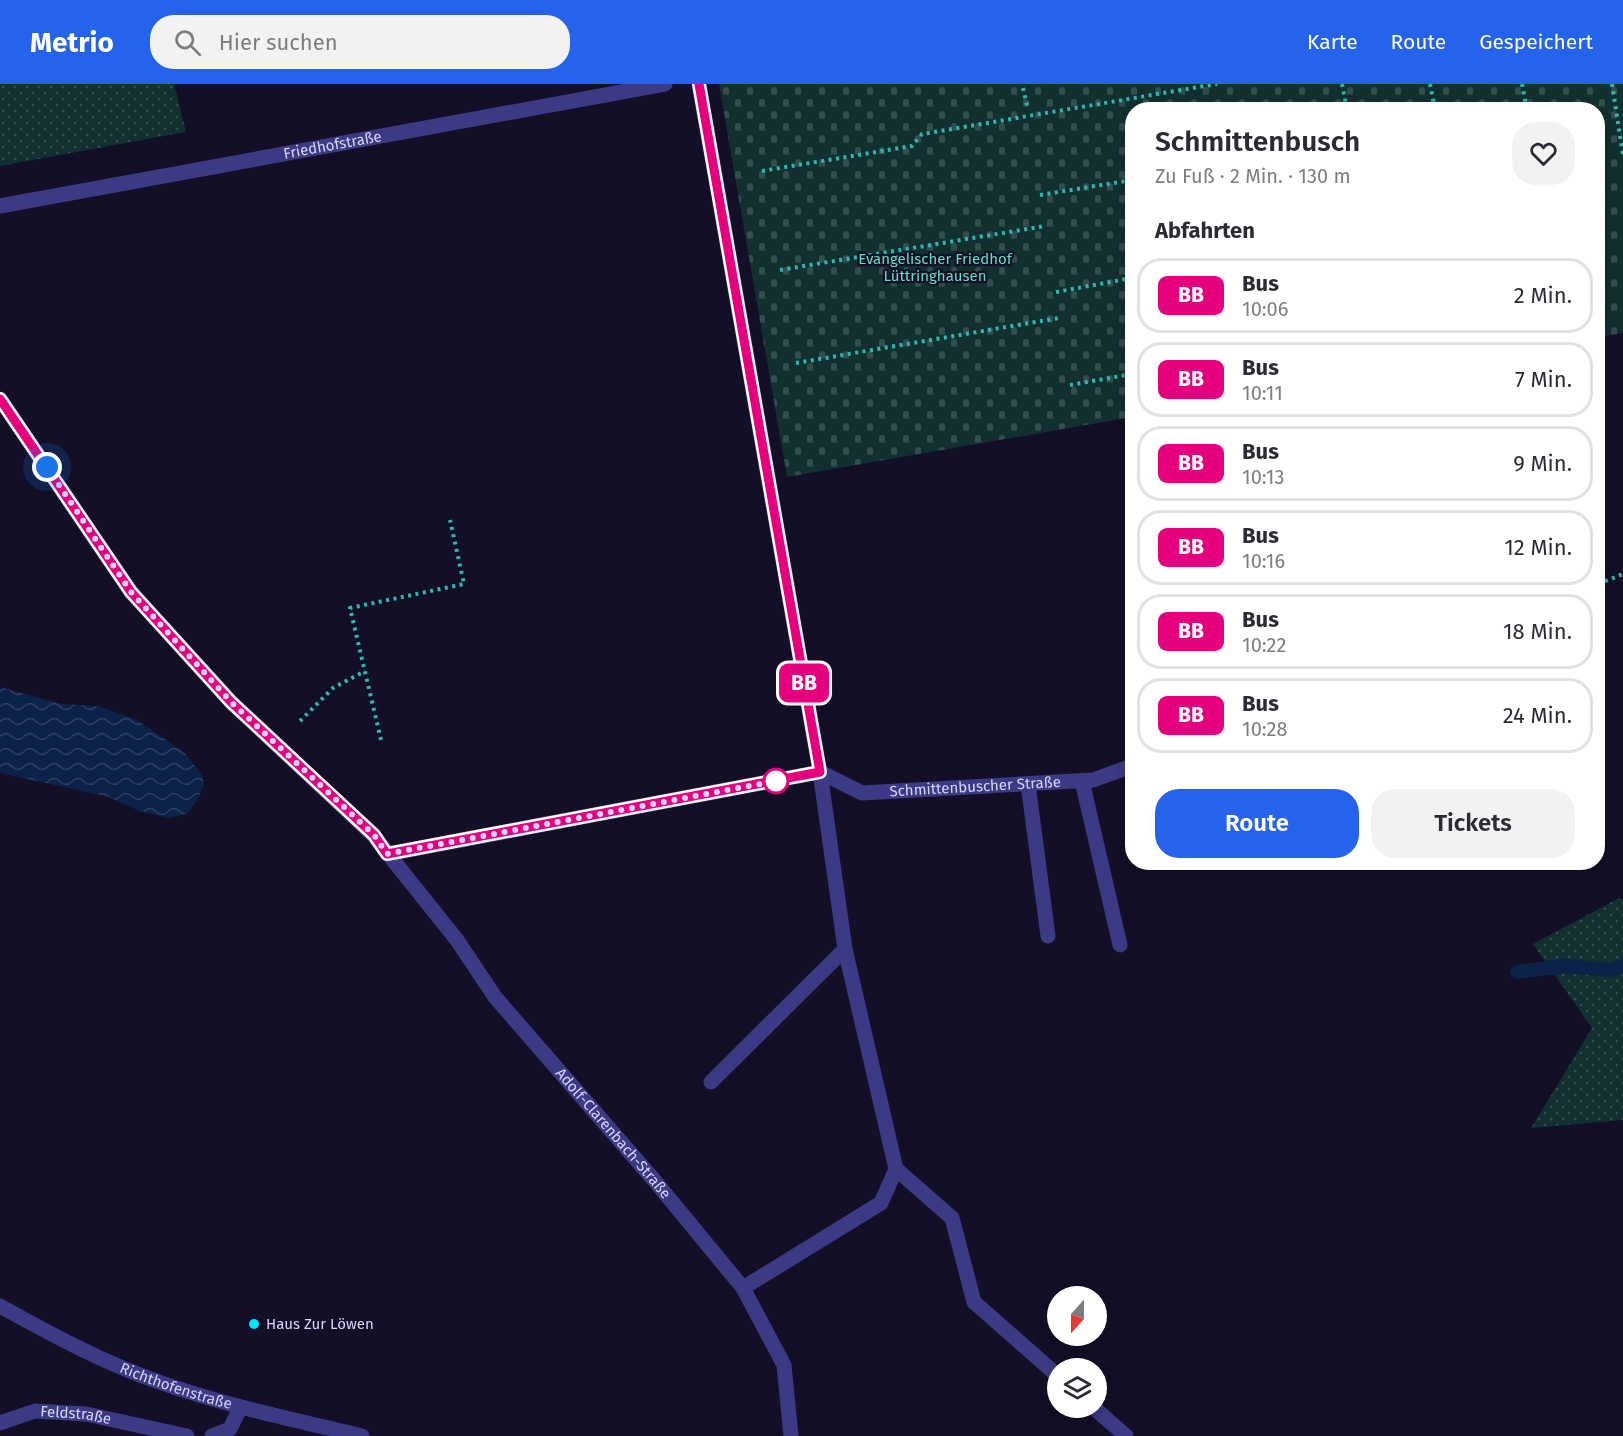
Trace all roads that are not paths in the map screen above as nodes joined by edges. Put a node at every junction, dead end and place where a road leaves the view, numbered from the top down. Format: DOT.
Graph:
graph roads {
  1 [pos="665,84"];
  2 [pos="699,84"];
  3 [pos="0,206"];
  4 [pos="0,399"];
  5 [pos="1125,768"];
  6 [pos="820,772"];
  7 [pos="1082,781"];
  8 [pos="1028,784"];
  9 [pos="387,854"];
  10 [pos="1048,936"];
  11 [pos="1120,945"];
  12 [pos="845,949"];
  13 [pos="711,1082"];
  14 [pos="896,1168"];
  15 [pos="742,1288"];
  16 [pos="0,1306"];
  17 [pos="1047,1366"];
  18 [pos="240,1408"];
  19 [pos="1106,1418"];
  20 [pos="0,1423"];
  21 [pos="187,1436"];
  22 [pos="212,1436"];
  23 [pos="362,1436"];
  24 [pos="791,1436"];
  25 [pos="1126,1436"];
  1 -- 3 [label="street, Friedhofstraße"];
  2 -- 6 [label="street"];
  4 -- 9 [label="street, Adolf-Clarenbach-Straße"];
  5 -- 7 [label="street, Schmittenbuscher Straße"];
  6 -- 8 [label="street, Schmittenbuscher Straße"];
  6 -- 9 [label="street"];
  6 -- 12 [label="street"];
  7 -- 8 [label="street, Schmittenbuscher Straße"];
  7 -- 11 [label="street"];
  8 -- 10 [label="street"];
  9 -- 15 [label="street, Adolf-Clarenbach-Straße"];
  12 -- 13 [label="street"];
  12 -- 14 [label="street"];
  14 -- 15 [label="street"];
  14 -- 17 [label="street"];
  15 -- 24 [label="street, Adolf-Clarenbach-Straße"];
  16 -- 18 [label="street, Richthofenstraße"];
  18 -- 22 [label="street"];
  18 -- 23 [label="street, Richthofenstraße"];
  19 -- 25 [label="street"];
  20 -- 21 [label="street, Feldstraße"];
}
